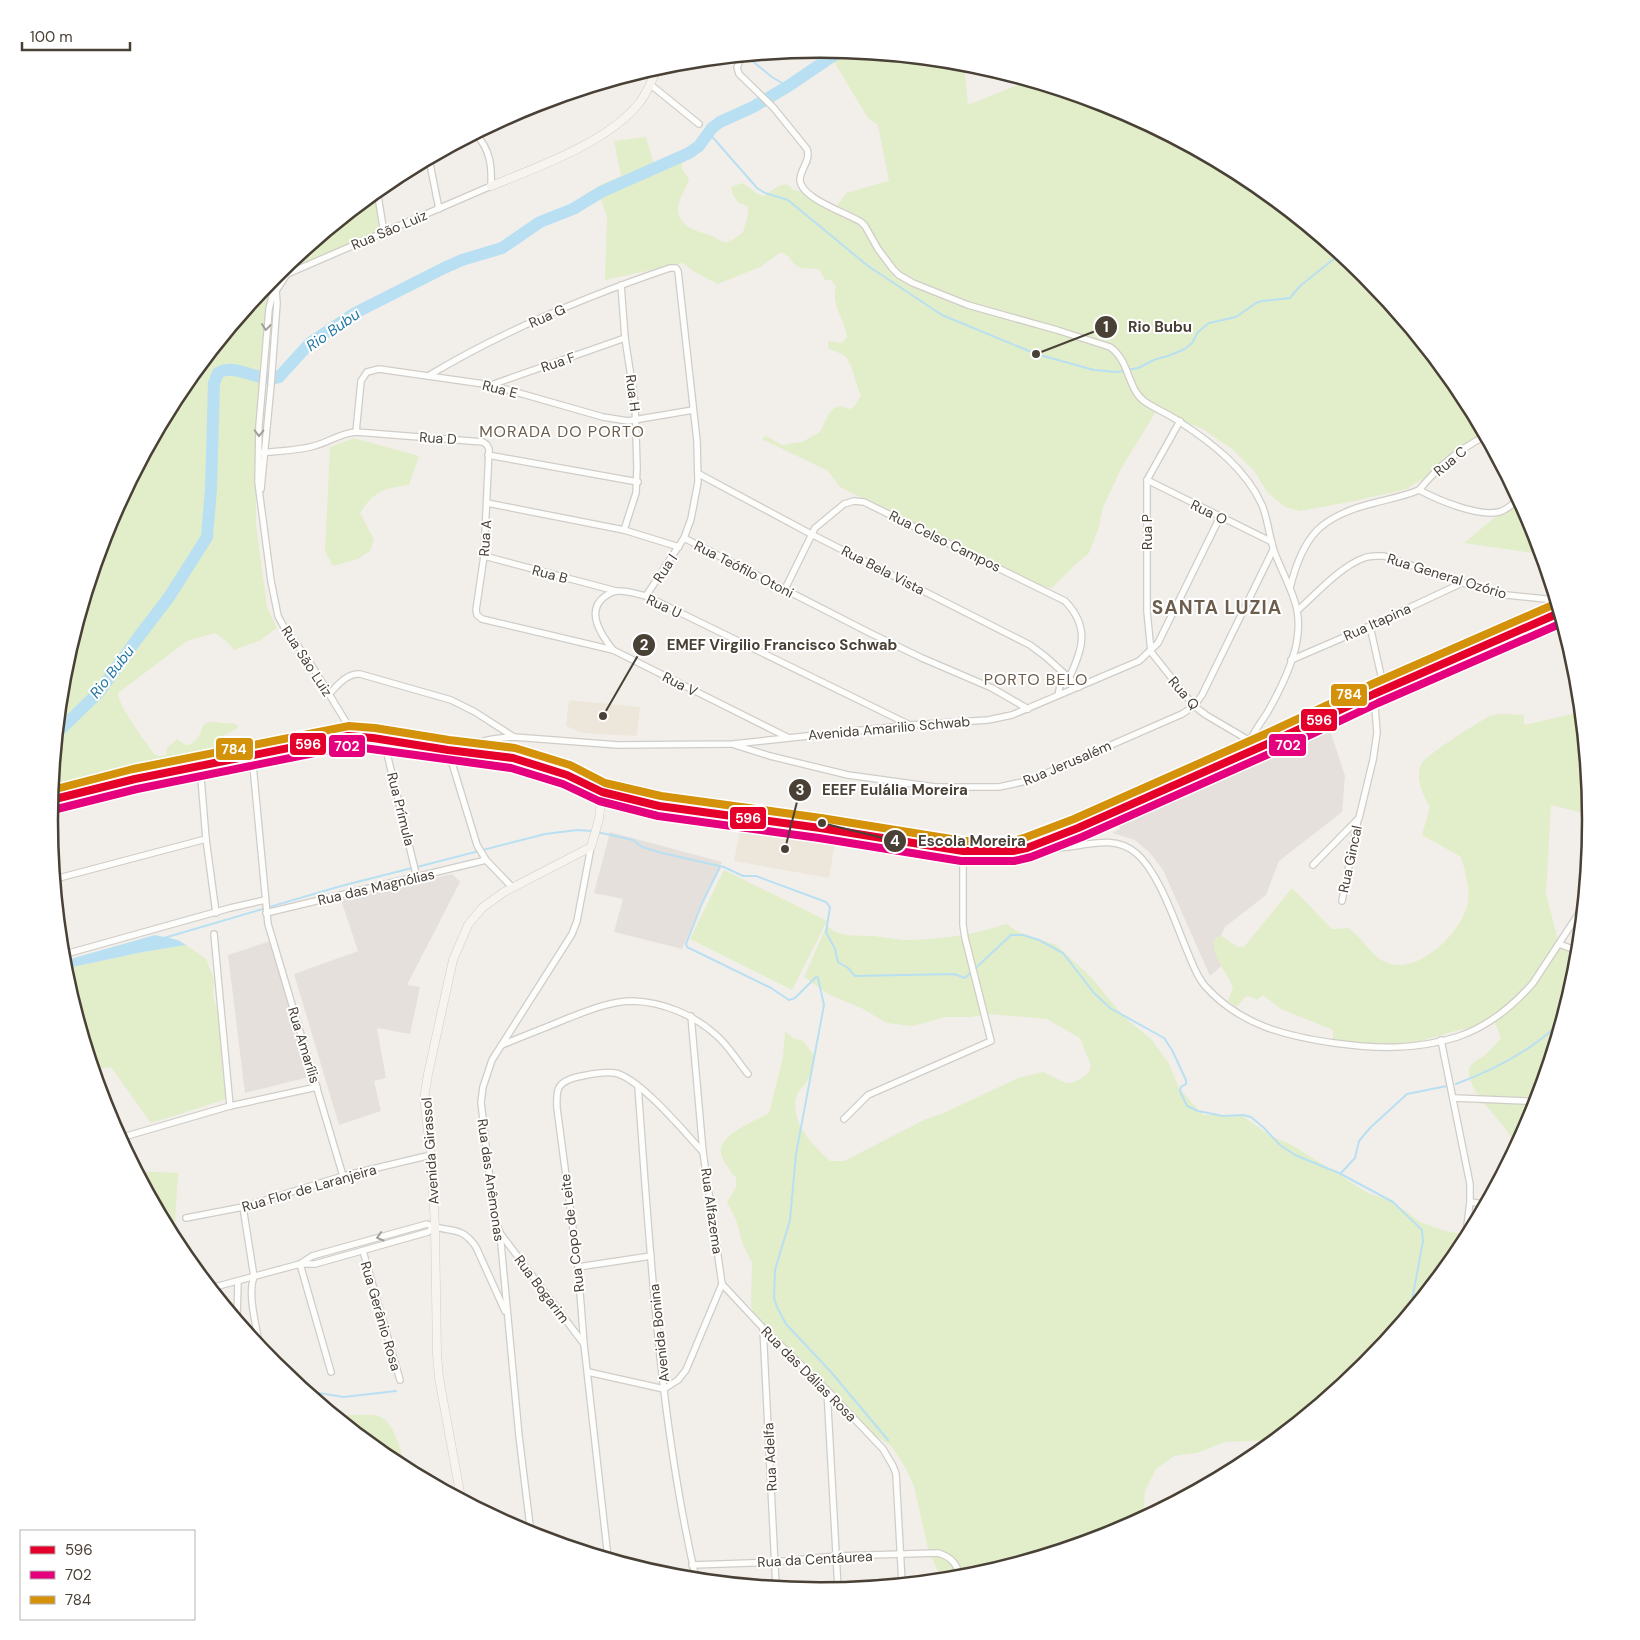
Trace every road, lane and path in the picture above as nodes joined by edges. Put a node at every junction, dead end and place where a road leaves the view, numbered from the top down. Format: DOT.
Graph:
graph roads {
  1 [pos="739,62"];
  2 [pos="653,76"];
  3 [pos="650,85"];
  4 [pos="699,124"];
  5 [pos="479,138"];
  6 [pos="429,166"];
  7 [pos="491,186"];
  8 [pos="378,199"];
  9 [pos="439,209"];
  10 [pos="384,233"];
  11 [pos="670,268"];
  12 [pos="290,273"];
  13 [pos="284,278"];
  14 [pos="620,285"];
  15 [pos="276,290"];
  16 [pos="625,338"];
  17 [pos="428,376"];
  18 [pos="491,385"];
  19 [pos="693,410"];
  20 [pos="636,420"];
  21 [pos="1180,421"];
  22 [pos="356,432"];
  23 [pos="1480,439"];
  24 [pos="262,452"];
  25 [pos="488,455"];
  26 [pos="698,474"];
  27 [pos="1147,480"];
  28 [pos="638,482"];
  29 [pos="1419,490"];
  30 [pos="487,503"];
  31 [pos="1513,503"];
  32 [pos="1220,517"];
  33 [pos="624,530"];
  34 [pos="811,534"];
  35 [pos="684,538"];
  36 [pos="1272,542"];
  37 [pos="679,547"];
  38 [pos="1273,550"];
  39 [pos="484,556"];
  40 [pos="1462,583"];
  41 [pos="1290,588"];
  42 [pos="616,591"];
  43 [pos="784,591"];
  44 [pos="646,596"];
  45 [pos="1550,599"];
  46 [pos="1298,610"];
  47 [pos="1554,615"];
  48 [pos="482,619"];
  49 [pos="1370,626"];
  50 [pos="613,650"];
  51 [pos="1151,652"];
  52 [pos="1292,660"];
  53 [pos="1063,673"];
  54 [pos="1068,678"];
  55 [pos="1079,686"];
  56 [pos="1384,689"];
  57 [pos="329,694"];
  58 [pos="1374,694"];
  59 [pos="1058,695"];
  60 [pos="1194,706"];
  61 [pos="1028,708"];
  62 [pos="910,725"];
  63 [pos="348,736"];
  64 [pos="514,736"];
  65 [pos="788,737"];
  66 [pos="384,740"];
  67 [pos="733,744"];
  68 [pos="1251,746"];
  69 [pos="448,750"];
  70 [pos="466,752"];
  71 [pos="252,755"];
  72 [pos="200,766"];
  73 [pos="602,792"];
  74 [pos="58,798"];
  75 [pos="1359,818"];
  76 [pos="206,839"];
  77 [pos="1037,845"];
  78 [pos="591,847"];
  79 [pos="964,851"];
  80 [pos="485,857"];
  81 [pos="1313,865"];
  82 [pos="416,875"];
  83 [pos="60,877"];
  84 [pos="512,886"];
  85 [pos="1342,901"];
  86 [pos="266,907"];
  87 [pos="216,913"];
  88 [pos="1576,917"];
  89 [pos="214,934"];
  90 [pos="1559,944"];
  91 [pos="1571,949"];
  92 [pos="69,953"];
  93 [pos="692,1016"];
  94 [pos="1441,1040"];
  95 [pos="502,1045"];
  96 [pos="748,1074"];
  97 [pos="638,1086"];
  98 [pos="317,1087"];
  99 [pos="1454,1098"];
  100 [pos="1528,1101"];
  101 [pos="230,1106"];
  102 [pos="844,1120"];
  103 [pos="127,1136"];
  104 [pos="704,1152"];
  105 [pos="431,1155"];
  106 [pos="343,1176"];
  107 [pos="1470,1202"];
  108 [pos="1479,1203"];
  109 [pos="243,1207"];
  110 [pos="186,1218"];
  111 [pos="1467,1222"];
  112 [pos="435,1227"];
  113 [pos="500,1233"];
  114 [pos="362,1251"];
  115 [pos="651,1256"];
  116 [pos="300,1264"];
  117 [pos="578,1267"];
  118 [pos="254,1278"];
  119 [pos="238,1282"];
  120 [pos="722,1284"];
  121 [pos="217,1287"];
  122 [pos="237,1311"];
  123 [pos="507,1315"];
  124 [pos="763,1328"];
  125 [pos="258,1335"];
  126 [pos="584,1344"];
  127 [pos="332,1372"];
  128 [pos="588,1372"];
  129 [pos="400,1380"];
  130 [pos="664,1389"];
  131 [pos="827,1390"];
  132 [pos="460,1491"];
  133 [pos="530,1525"];
  134 [pos="607,1552"];
  135 [pos="901,1555"];
  136 [pos="835,1556"];
  137 [pos="775,1562"];
  138 [pos="692,1565"];
  139 [pos="958,1570"];
  140 [pos="694,1572"];
  141 [pos="902,1578"];
  142 [pos="776,1581"];
  143 [pos="837,1582"];
  1 -- 21 [label="street"];
  2 -- 3 [label="street"];
  3 -- 4 [label="street"];
  3 -- 7 [label="street"];
  5 -- 7 [label="street"];
  6 -- 9 [label="street"];
  7 -- 9 [label="street, Rua São Luiz"];
  8 -- 10 [label="street"];
  9 -- 10 [label="street, Rua São Luiz"];
  10 -- 12 [label="street, Rua São Luiz"];
  11 -- 14 [label="street, Rua G"];
  11 -- 19 [label="street, Rua Teófilo Otoni"];
  13 -- 15 [label="street, Rua São Luiz"];
  14 -- 16 [label="street, Rua H"];
  14 -- 17 [label="street, Rua G"];
  15 -- 24 [label="street, Rua São Luiz"];
  15 -- 24 [label="street, Rua São Luiz, one-way"];
  16 -- 18 [label="street, Rua F"];
  16 -- 20 [label="street, Rua H"];
  17 -- 18 [label="street, Rua E"];
  17 -- 22 [label="street, Rua E"];
  18 -- 20 [label="street, Rua E"];
  19 -- 20 [label="street, Rua E"];
  19 -- 26 [label="street, Rua Teófilo Otoni"];
  20 -- 28 [label="street, Rua H"];
  21 -- 27 [label="street, Rua P"];
  21 -- 36 [label="street"];
  22 -- 24 [label="street, Rua D"];
  22 -- 25 [label="street, Rua D"];
  23 -- 29 [label="street, Rua C"];
  24 -- 57 [label="street, Rua São Luiz"];
  25 -- 28 [label="street"];
  25 -- 30 [label="street, Rua A"];
  26 -- 34 [label="street, Rua Bela Vista"];
  26 -- 35 [label="street, Rua Teófilo Otoni"];
  27 -- 32 [label="street, Rua O"];
  27 -- 51 [label="street, Rua P"];
  28 -- 33 [label="street, Rua H"];
  29 -- 31 [label="street"];
  29 -- 41 [label="street"];
  30 -- 33 [label="street"];
  30 -- 39 [label="street, Rua A"];
  32 -- 36 [label="street, Rua O"];
  32 -- 51 [label="street, Avenida Amarilio Schwab"];
  33 -- 37 [label="street"];
  34 -- 43 [label="street, Rua Celso Campos"];
  34 -- 53 [label="street, Rua Bela Vista"];
  34 -- 54 [label="street, Rua Celso Campos"];
  35 -- 37 [label="street, Rua I"];
  35 -- 43 [label="street, Rua Teófilo Otoni"];
  36 -- 38 [label="street"];
  37 -- 44 [label="street, Rua I"];
  38 -- 41 [label="street"];
  38 -- 60 [label="street, Rua Jerusalém"];
  39 -- 42 [label="street, Rua B"];
  39 -- 48 [label="street, Rua A"];
  40 -- 45 [label="street, Rua General Ozório"];
  40 -- 46 [label="street, Rua General Ozório"];
  40 -- 49 [label="street, Rua Itapina"];
  41 -- 46 [label="street"];
  42 -- 44 [label="street, Rua U"];
  42 -- 50 [label="street"];
  43 -- 61 [label="street, Rua Teófilo Otoni"];
  44 -- 62 [label="street, Rua U"];
  46 -- 52 [label="street"];
  47 -- 56 [label="main road"];
  48 -- 50 [label="street, Rua V"];
  49 -- 52 [label="street, Rua Itapina"];
  49 -- 56 [label="street"];
  50 -- 65 [label="street, Rua V"];
  51 -- 55 [label="street, Avenida Amarilio Schwab"];
  51 -- 60 [label="street, Rua Q"];
  52 -- 68 [label="street"];
  53 -- 54 [label="street, Rua Bela Vista"];
  53 -- 59 [label="street"];
  54 -- 55 [label="street, Rua Bela Vista"];
  55 -- 59 [label="street, Avenida Amarilio Schwab"];
  56 -- 58 [label="main road"];
  57 -- 63 [label="street, Rua São Luiz"];
  57 -- 64 [label="street"];
  58 -- 68 [label="main road"];
  58 -- 75 [label="street, Rua Gincal"];
  59 -- 61 [label="street, Avenida Amarilio Schwab"];
  60 -- 67 [label="street, Rua Jerusalém"];
  60 -- 68 [label="street, Rua Q"];
  61 -- 62 [label="street, Avenida Amarilio Schwab"];
  62 -- 65 [label="street, Avenida Amarilio Schwab"];
  63 -- 66 [label="main road"];
  63 -- 71 [label="main road"];
  64 -- 67 [label="street, Avenida Amarilio Schwab"];
  64 -- 70 [label="street, Avenida Amarilio Schwab"];
  65 -- 67 [label="street, Avenida Amarilio Schwab"];
  66 -- 69 [label="main road"];
  66 -- 82 [label="street, Rua Prímula"];
  68 -- 77 [label="main road"];
  69 -- 70 [label="main road"];
  69 -- 80 [label="street"];
  70 -- 73 [label="main road"];
  71 -- 72 [label="main road"];
  71 -- 86 [label="street, Rua Amarílis"];
  72 -- 74 [label="main road"];
  72 -- 76 [label="street"];
  73 -- 78 [label="street, Rua das Anêmonas"];
  73 -- 79 [label="main road"];
  75 -- 81 [label="street"];
  75 -- 85 [label="street, Rua Gincal"];
  76 -- 83 [label="street"];
  76 -- 87 [label="street"];
  77 -- 79 [label="main road"];
  77 -- 94 [label="street"];
  78 -- 84 [label="street, Avenida Girassol"];
  78 -- 95 [label="street, Rua das Anêmonas"];
  79 -- 102 [label="street"];
  80 -- 82 [label="street, Rua das Magnólias"];
  80 -- 84 [label="street"];
  82 -- 86 [label="street, Rua das Magnólias"];
  84 -- 105 [label="street, Avenida Girassol"];
  86 -- 87 [label="street, Rua das Magnólias"];
  86 -- 98 [label="street, Rua Amarílis"];
  87 -- 92 [label="street, Rua das Magnólias"];
  88 -- 90 [label="street"];
  89 -- 101 [label="street"];
  90 -- 91 [label="street"];
  90 -- 94 [label="street"];
  93 -- 95 [label="street"];
  93 -- 96 [label="street"];
  93 -- 104 [label="street, Rua Alfazema"];
  94 -- 99 [label="street"];
  95 -- 113 [label="street, Rua das Anêmonas"];
  97 -- 104 [label="street, Rua Copo de Leite"];
  97 -- 115 [label="street, Avenida Bonina"];
  97 -- 117 [label="street, Rua Copo de Leite"];
  98 -- 101 [label="street"];
  98 -- 106 [label="street, Rua Amarílis"];
  99 -- 100 [label="street"];
  99 -- 107 [label="street"];
  101 -- 103 [label="street"];
  104 -- 120 [label="street, Rua Alfazema"];
  105 -- 106 [label="street, Rua Flor de Laranjeira"];
  105 -- 112 [label="street, Avenida Girassol"];
  106 -- 109 [label="street, Rua Flor de Laranjeira"];
  107 -- 108 [label="street"];
  107 -- 111 [label="street"];
  109 -- 110 [label="street, Rua Flor de Laranjeira"];
  109 -- 118 [label="street"];
  112 -- 114 [label="street"];
  112 -- 116 [label="street, one-way"];
  112 -- 123 [label="street"];
  112 -- 132 [label="street, Avenida Girassol"];
  113 -- 123 [label="street, Rua das Anêmonas"];
  113 -- 126 [label="street, Rua Bogarim"];
  114 -- 116 [label="street"];
  114 -- 129 [label="street, Rua Gerânio Rosa"];
  115 -- 117 [label="street"];
  115 -- 130 [label="street, Avenida Bonina"];
  116 -- 118 [label="street"];
  116 -- 127 [label="street"];
  117 -- 126 [label="street, Rua Copo de Leite"];
  118 -- 119 [label="street"];
  118 -- 125 [label="street"];
  119 -- 121 [label="street"];
  119 -- 122 [label="street"];
  120 -- 124 [label="street, Rua das Dálias Rosa"];
  120 -- 130 [label="street"];
  123 -- 133 [label="street, Rua das Anêmonas"];
  124 -- 131 [label="street, Rua das Dálias Rosa"];
  124 -- 137 [label="street, Rua Adelfa"];
  126 -- 128 [label="street, Rua Copo de Leite"];
  128 -- 130 [label="street"];
  128 -- 134 [label="street, Rua Copo de Leite"];
  130 -- 138 [label="street, Avenida Bonina"];
  131 -- 135 [label="street, Rua das Dálias Rosa"];
  131 -- 136 [label="street"];
  135 -- 136 [label="street, Rua da Centáurea"];
  135 -- 139 [label="street, Rua da Centáurea"];
  135 -- 141 [label="street"];
  136 -- 137 [label="street, Rua da Centáurea"];
  136 -- 143 [label="street"];
  137 -- 138 [label="street, Rua da Centáurea"];
  137 -- 142 [label="street, Rua Adelfa"];
  138 -- 140 [label="street, Avenida Bonina"];
}
